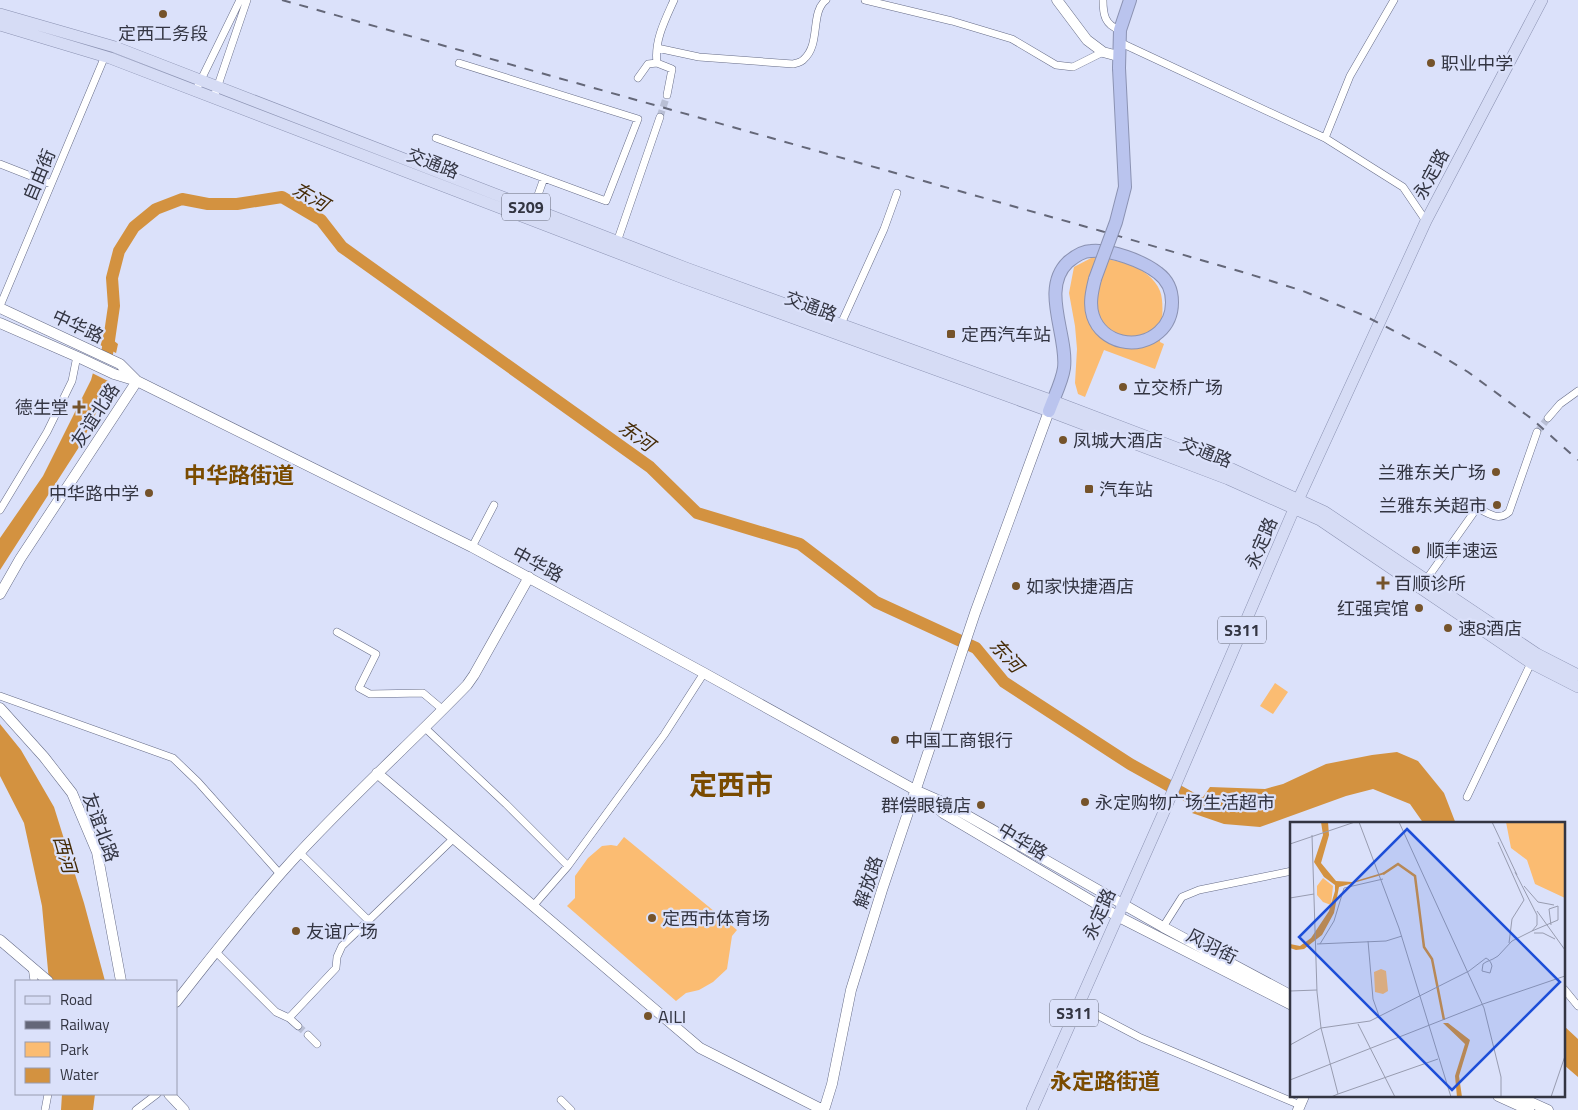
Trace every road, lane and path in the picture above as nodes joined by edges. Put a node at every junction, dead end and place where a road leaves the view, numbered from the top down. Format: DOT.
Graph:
graph roads {
  1 [pos="240,0"];
  2 [pos="247,0"];
  3 [pos="674,0"];
  4 [pos="826,0"];
  5 [pos="865,0"];
  6 [pos="1057,0"];
  7 [pos="1103,0"];
  8 [pos="1130,0"];
  9 [pos="1394,0"];
  10 [pos="1542,0"];
  11 [pos="0,14"];
  12 [pos="0,25"];
  13 [pos="1120,36"];
  14 [pos="656,48"];
  15 [pos="1103,52"];
  16 [pos="105,56"];
  17 [pos="1119,62"];
  18 [pos="459,63"];
  19 [pos="657,63"];
  20 [pos="638,78"];
  21 [pos="199,86"];
  22 [pos="215,92"];
  23 [pos="667,95"];
  24 [pos="660,118"];
  25 [pos="436,138"];
  26 [pos="1324,138"];
  27 [pos="0,164"];
  28 [pos="544,178"];
  29 [pos="51,184"];
  30 [pos="897,193"];
  31 [pos="533,209"];
  32 [pos="1426,221"];
  33 [pos="617,242"];
  34 [pos="0,307"];
  35 [pos="0,324"];
  36 [pos="841,324"];
  37 [pos="79,357"];
  38 [pos="137,381"];
  39 [pos="1578,391"];
  40 [pos="1051,406"];
  41 [pos="1548,418"];
  42 [pos="1537,432"];
  43 [pos="1297,504"];
  44 [pos="494,505"];
  45 [pos="0,510"];
  46 [pos="472,547"];
  47 [pos="529,577"];
  48 [pos="1426,580"];
  49 [pos="0,594"];
  50 [pos="337,632"];
  51 [pos="1532,663"];
  52 [pos="704,673"];
  53 [pos="1578,675"];
  54 [pos="1578,686"];
  55 [pos="0,696"];
  56 [pos="0,708"];
  57 [pos="442,709"];
  58 [pos="424,727"];
  59 [pos="377,773"];
  60 [pos="915,790"];
  61 [pos="1467,797"];
  62 [pos="454,838"];
  63 [pos="300,853"];
  64 [pos="568,866"];
  65 [pos="1290,871"];
  66 [pos="280,874"];
  67 [pos="1123,904"];
  68 [pos="533,906"];
  69 [pos="1117,916"];
  70 [pos="369,921"];
  71 [pos="1163,927"];
  72 [pos="1,944"];
  73 [pos="216,952"];
  74 [pos="32,967"];
  75 [pos="34,980"];
  76 [pos="47,980"];
  77 [pos="121,980"];
  78 [pos="1566,991"];
  79 [pos="1290,995"];
  80 [pos="178,1000"];
  81 [pos="1290,1004"];
  82 [pos="1078,1005"];
  83 [pos="1578,1006"];
  84 [pos="289,1018"];
  85 [pos="298,1026"];
  86 [pos="308,1036"];
  87 [pos="317,1044"];
  88 [pos="48,1095"];
  89 [pos="156,1095"];
  90 [pos="169,1095"];
  91 [pos="1502,1098"];
  92 [pos="1521,1098"];
  93 [pos="561,1100"];
  94 [pos="1302,1105"];
  95 [pos="45,1110"];
  96 [pos="136,1110"];
  97 [pos="184,1110"];
  98 [pos="571,1110"];
  99 [pos="823,1110"];
  100 [pos="1032,1110"];
  101 [pos="1529,1110"];
  102 [pos="1548,1110"];
  1 -- 21 [label="street"];
  2 -- 22 [label="street"];
  3 -- 14 [label="street"];
  4 -- 14 [label="street"];
  5 -- 15 [label="street"];
  6 -- 15 [label="street"];
  7 -- 13 [label="street"];
  8 -- 13 [label="highway"];
  9 -- 26 [label="street"];
  10 -- 32 [label="main road, 永定路"];
  11 -- 21 [label="main road, 交通路 / S209"];
  12 -- 16 [label="main road, 交通路 / S209"];
  13 -- 17 [label="highway"];
  13 -- 26 [label="street"];
  14 -- 19 [label="street"];
  15 -- 17 [label="street"];
  16 -- 21 [label="main road, 交通路 / S209"];
  16 -- 29 [label="street, 自由街"];
  17 -- 40 [label="highway, bridge"];
  18 -- 28 [label="street"];
  19 -- 20 [label="street"];
  19 -- 23 [label="street"];
  21 -- 22 [label="main road, 交通路 / S209"];
  22 -- 31 [label="main road, 交通路 / S209"];
  22 -- 40 [label="main road, 交通路 / S209"];
  24 -- 33 [label="street"];
  25 -- 28 [label="street"];
  26 -- 32 [label="street"];
  27 -- 29 [label="street"];
  28 -- 31 [label="street"];
  29 -- 34 [label="street, 自由街"];
  30 -- 36 [label="street"];
  31 -- 33 [label="main road, 交通路 / S209"];
  32 -- 43 [label="main road, 永定路"];
  33 -- 36 [label="main road, 交通路 / S209"];
  34 -- 38 [label="street, 中华路"];
  35 -- 37 [label="street, 中华路"];
  36 -- 40 [label="main road, 交通路 / S209"];
  37 -- 38 [label="street, 中华路"];
  37 -- 45 [label="street"];
  38 -- 46 [label="street, 中华路"];
  38 -- 49 [label="street, 友谊北路"];
  39 -- 41 [label="street"];
  40 -- 43 [label="main road, 交通路 / S209"];
  40 -- 60 [label="street, 解放路"];
  42 -- 48 [label="street"];
  43 -- 48 [label="main road, 交通路 / S209"];
  43 -- 51 [label="main road, 交通路 / S209"];
  43 -- 67 [label="main road, 永定路 / S311"];
  44 -- 46 [label="street"];
  46 -- 47 [label="street, 中华路"];
  47 -- 52 [label="street, 中华路"];
  47 -- 57 [label="street"];
  48 -- 53 [label="main road, 交通路 / S209"];
  50 -- 57 [label="street"];
  51 -- 54 [label="main road, 交通路 / S209"];
  51 -- 61 [label="street"];
  52 -- 60 [label="street, 中华路"];
  52 -- 64 [label="street"];
  55 -- 66 [label="street"];
  56 -- 77 [label="street, 友谊北路"];
  57 -- 58 [label="street"];
  58 -- 59 [label="street"];
  58 -- 64 [label="street"];
  59 -- 62 [label="street"];
  59 -- 63 [label="street"];
  60 -- 67 [label="street, 中华路"];
  60 -- 69 [label="street, 中华路"];
  60 -- 99 [label="street, 解放路"];
  62 -- 68 [label="street"];
  62 -- 70 [label="street"];
  63 -- 66 [label="street"];
  63 -- 70 [label="street"];
  64 -- 68 [label="street"];
  65 -- 71 [label="street"];
  66 -- 73 [label="street"];
  67 -- 69 [label="main road, 永定路 / S311"];
  67 -- 71 [label="street, 风羽街"];
  68 -- 99 [label="street"];
  69 -- 81 [label="street, 风羽街"];
  69 -- 82 [label="main road, 永定路 / S311"];
  70 -- 84 [label="street"];
  71 -- 79 [label="street, 风羽街"];
  72 -- 74 [label="street"];
  73 -- 80 [label="street"];
  73 -- 84 [label="street"];
  74 -- 75 [label="street"];
  74 -- 76 [label="street"];
  78 -- 83 [label="street"];
  82 -- 94 [label="street"];
  82 -- 100 [label="main road, 永定路 / S311"];
  84 -- 85 [label="street"];
  86 -- 87 [label="street"];
  88 -- 95 [label="street"];
  89 -- 96 [label="street"];
  90 -- 97 [label="street"];
  91 -- 101 [label="street"];
  92 -- 102 [label="street"];
  93 -- 98 [label="street"];
}
